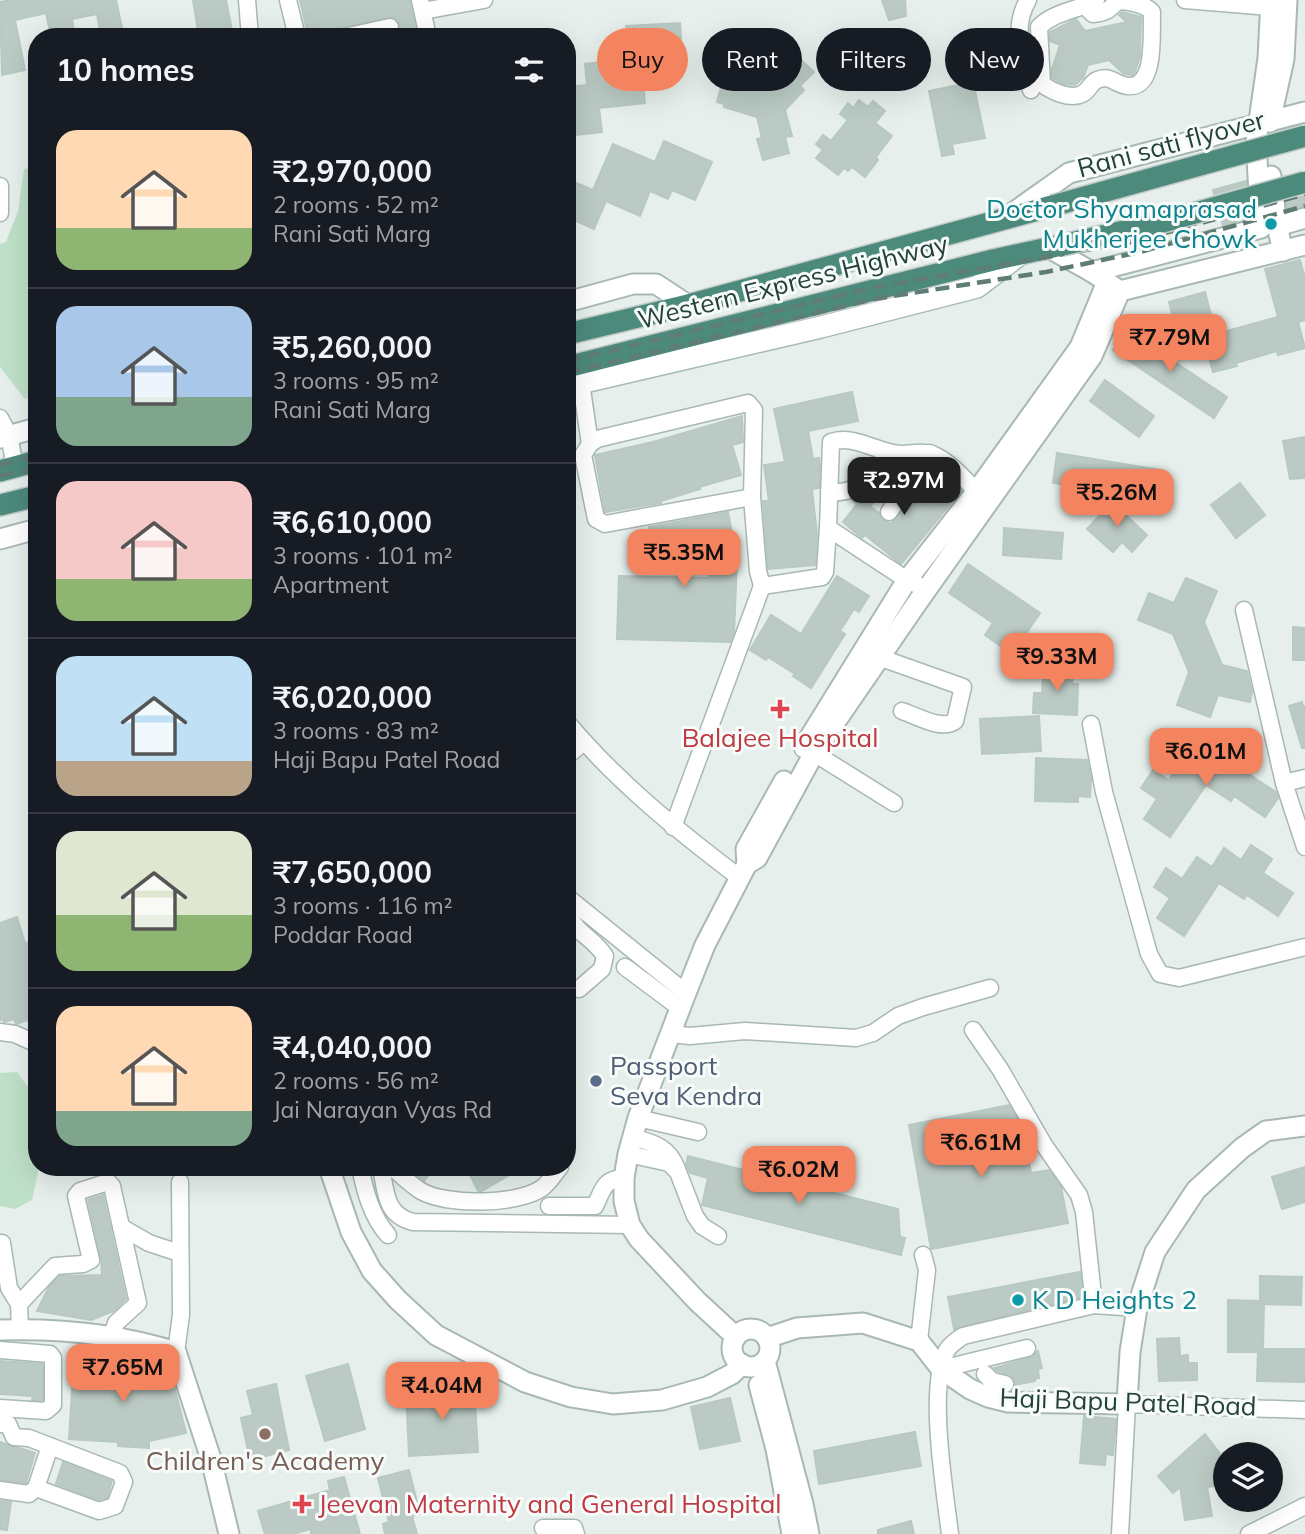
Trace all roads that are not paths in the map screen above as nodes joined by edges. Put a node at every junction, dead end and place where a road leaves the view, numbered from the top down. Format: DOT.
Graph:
graph roads {
  1 [pos="247,0"];
  2 [pos="288,0"];
  3 [pos="484,0"];
  4 [pos="1028,0"];
  5 [pos="1185,0"];
  6 [pos="1090,3"];
  7 [pos="1279,4"];
  8 [pos="421,5"];
  9 [pos="390,27"];
  10 [pos="249,28"];
  11 [pos="294,28"];
  12 [pos="385,28"];
  13 [pos="426,28"];
  14 [pos="1020,28"];
  15 [pos="1305,111"];
  16 [pos="1264,123"];
  17 [pos="1305,136"];
  18 [pos="1305,182"];
  19 [pos="0,186"];
  20 [pos="0,213"];
  21 [pos="1007,218"];
  22 [pos="1305,218"];
  23 [pos="1305,230"];
  24 [pos="1280,238"];
  25 [pos="1305,245"];
  26 [pos="1041,250"];
  27 [pos="1106,282"];
  28 [pos="576,300"];
  29 [pos="688,305"];
  30 [pos="576,332"];
  31 [pos="576,377"];
  32 [pos="576,393"];
  33 [pos="28,429"];
  34 [pos="3,430"];
  35 [pos="590,444"];
  36 [pos="930,453"];
  37 [pos="28,463"];
  38 [pos="880,463"];
  39 [pos="8,469"];
  40 [pos="829,492"];
  41 [pos="752,497"];
  42 [pos="28,498"];
  43 [pos="983,498"];
  44 [pos="0,505"];
  45 [pos="888,512"];
  46 [pos="828,528"];
  47 [pos="28,532"];
  48 [pos="0,540"];
  49 [pos="907,580"];
  50 [pos="762,586"];
  51 [pos="926,589"];
  52 [pos="1244,610"];
  53 [pos="871,654"];
  54 [pos="902,711"];
  55 [pos="1091,724"];
  56 [pos="576,733"];
  57 [pos="584,742"];
  58 [pos="576,749"];
  59 [pos="809,751"];
  60 [pos="1305,778"];
  61 [pos="1284,783"];
  62 [pos="894,803"];
  63 [pos="673,827"];
  64 [pos="1305,847"];
  65 [pos="744,871"];
  66 [pos="576,905"];
  67 [pos="576,928"];
  68 [pos="1305,947"];
  69 [pos="625,967"];
  70 [pos="990,988"];
  71 [pos="579,989"];
  72 [pos="683,1000"];
  73 [pos="973,1030"];
  74 [pos="0,1032"];
  75 [pos="671,1034"];
  76 [pos="28,1040"];
  77 [pos="638,1118"];
  78 [pos="1305,1126"];
  79 [pos="698,1132"];
  80 [pos="630,1146"];
  81 [pos="332,1176"];
  82 [pos="362,1176"];
  83 [pos="383,1176"];
  84 [pos="402,1176"];
  85 [pos="552,1176"];
  86 [pos="624,1178"];
  87 [pos="180,1182"];
  88 [pos="549,1206"];
  89 [pos="630,1225"];
  90 [pos="121,1227"];
  91 [pos="388,1235"];
  92 [pos="718,1236"];
  93 [pos="2,1243"];
  94 [pos="179,1253"];
  95 [pos="923,1255"];
  96 [pos="19,1304"];
  97 [pos="1094,1305"];
  98 [pos="1137,1308"];
  99 [pos="10,1329"];
  100 [pos="112,1335"];
  101 [pos="736,1337"];
  102 [pos="767,1338"];
  103 [pos="49,1341"];
  104 [pos="919,1341"];
  105 [pos="0,1348"];
  106 [pos="1027,1348"];
  107 [pos="176,1352"];
  108 [pos="754,1364"];
  109 [pos="941,1369"];
  110 [pos="985,1374"];
  111 [pos="1006,1389"];
  112 [pos="1127,1404"];
  113 [pos="0,1408"];
  114 [pos="58,1408"];
  115 [pos="1305,1410"];
  116 [pos="0,1424"];
  117 [pos="50,1446"];
  118 [pos="36,1488"];
  119 [pos="0,1490"];
  120 [pos="795,1505"];
  121 [pos="1305,1506"];
  122 [pos="543,1528"];
  123 [pos="229,1534"];
  124 [pos="576,1534"];
  125 [pos="792,1534"];
  126 [pos="808,1534"];
  127 [pos="950,1534"];
  128 [pos="1120,1534"];
  129 [pos="1249,1534"];
  1 -- 10 [label="street"];
  2 -- 11 [label="street"];
  3 -- 8 [label="street"];
  4 -- 14 [label="street"];
  5 -- 7 [label="street"];
  6 -- 6 [label="street"];
  7 -- 16 [label="street"];
  8 -- 13 [label="street"];
  9 -- 12 [label="street"];
  15 -- 16 [label="street"];
  16 -- 21 [label="street"];
  16 -- 24 [label="street"];
  16 -- 27 [label="street"];
  17 -- 21 [label="highway, Rani sati flyover, bridge"];
  18 -- 26 [label="highway, bridge"];
  19 -- 20 [label="street"];
  21 -- 29 [label="highway, Western Express Highway"];
  22 -- 24 [label="street"];
  23 -- 24 [label="street"];
  24 -- 25 [label="street"];
  24 -- 27 [label="street"];
  26 -- 27 [label="street"];
  26 -- 31 [label="highway, Western Express Highway"];
  27 -- 43 [label="street"];
  28 -- 29 [label="street"];
  29 -- 30 [label="highway, Western Express Highway"];
  32 -- 35 [label="street"];
  33 -- 34 [label="street"];
  34 -- 39 [label="street"];
  35 -- 41 [label="street"];
  35 -- 41 [label="street"];
  36 -- 40 [label="street"];
  36 -- 43 [label="street"];
  36 -- 45 [label="street"];
  37 -- 39 [label="highway"];
  38 -- 40 [label="street"];
  40 -- 46 [label="street"];
  41 -- 50 [label="street"];
  42 -- 44 [label="highway"];
  43 -- 49 [label="street"];
  43 -- 51 [label="street"];
  46 -- 49 [label="street"];
  46 -- 50 [label="street"];
  47 -- 48 [label="street"];
  49 -- 51 [label="street"];
  49 -- 53 [label="street"];
  50 -- 63 [label="street"];
  51 -- 53 [label="street"];
  52 -- 61 [label="street"];
  53 -- 54 [label="street"];
  53 -- 59 [label="street"];
  55 -- 68 [label="street"];
  56 -- 57 [label="street"];
  57 -- 58 [label="street"];
  57 -- 63 [label="street"];
  59 -- 62 [label="street"];
  59 -- 65 [label="street"];
  60 -- 61 [label="street"];
  61 -- 64 [label="street"];
  63 -- 65 [label="street"];
  65 -- 72 [label="street"];
  66 -- 72 [label="street"];
  67 -- 71 [label="street"];
  69 -- 72 [label="street"];
  70 -- 75 [label="street"];
  72 -- 75 [label="street"];
  73 -- 97 [label="street"];
  74 -- 76 [label="street"];
  75 -- 77 [label="street"];
  77 -- 79 [label="street"];
  77 -- 80 [label="street"];
  78 -- 98 [label="street"];
  80 -- 86 [label="street"];
  80 -- 92 [label="street"];
  81 -- 108 [label="street"];
  82 -- 91 [label="street"];
  83 -- 89 [label="street"];
  84 -- 85 [label="street"];
  86 -- 88 [label="street"];
  86 -- 89 [label="street"];
  87 -- 94 [label="street"];
  89 -- 101 [label="street"];
  90 -- 94 [label="street"];
  90 -- 96 [label="street"];
  90 -- 100 [label="street"];
  93 -- 96 [label="street"];
  94 -- 107 [label="street"];
  95 -- 104 [label="street"];
  96 -- 99 [label="street"];
  97 -- 98 [label="street"];
  97 -- 109 [label="street"];
  98 -- 112 [label="street"];
  99 -- 103 [label="street"];
  100 -- 103 [label="street"];
  100 -- 107 [label="street"];
  101 -- 102 [label="street"];
  101 -- 108 [label="street"];
  102 -- 104 [label="street"];
  102 -- 108 [label="street"];
  103 -- 105 [label="street"];
  103 -- 114 [label="street"];
  104 -- 109 [label="street, Haji Bapu Patel Road"];
  105 -- 113 [label="street"];
  106 -- 109 [label="street"];
  107 -- 123 [label="street"];
  108 -- 120 [label="street"];
  109 -- 111 [label="street, Haji Bapu Patel Road"];
  109 -- 127 [label="street"];
  110 -- 111 [label="street"];
  111 -- 112 [label="street, Haji Bapu Patel Road"];
  112 -- 115 [label="street, Haji Bapu Patel Road"];
  112 -- 128 [label="street"];
  116 -- 117 [label="street"];
  117 -- 118 [label="street"];
  117 -- 118 [label="street"];
  118 -- 119 [label="street"];
  120 -- 125 [label="street"];
  120 -- 126 [label="street"];
  121 -- 129 [label="street"];
  122 -- 124 [label="street"];
}
